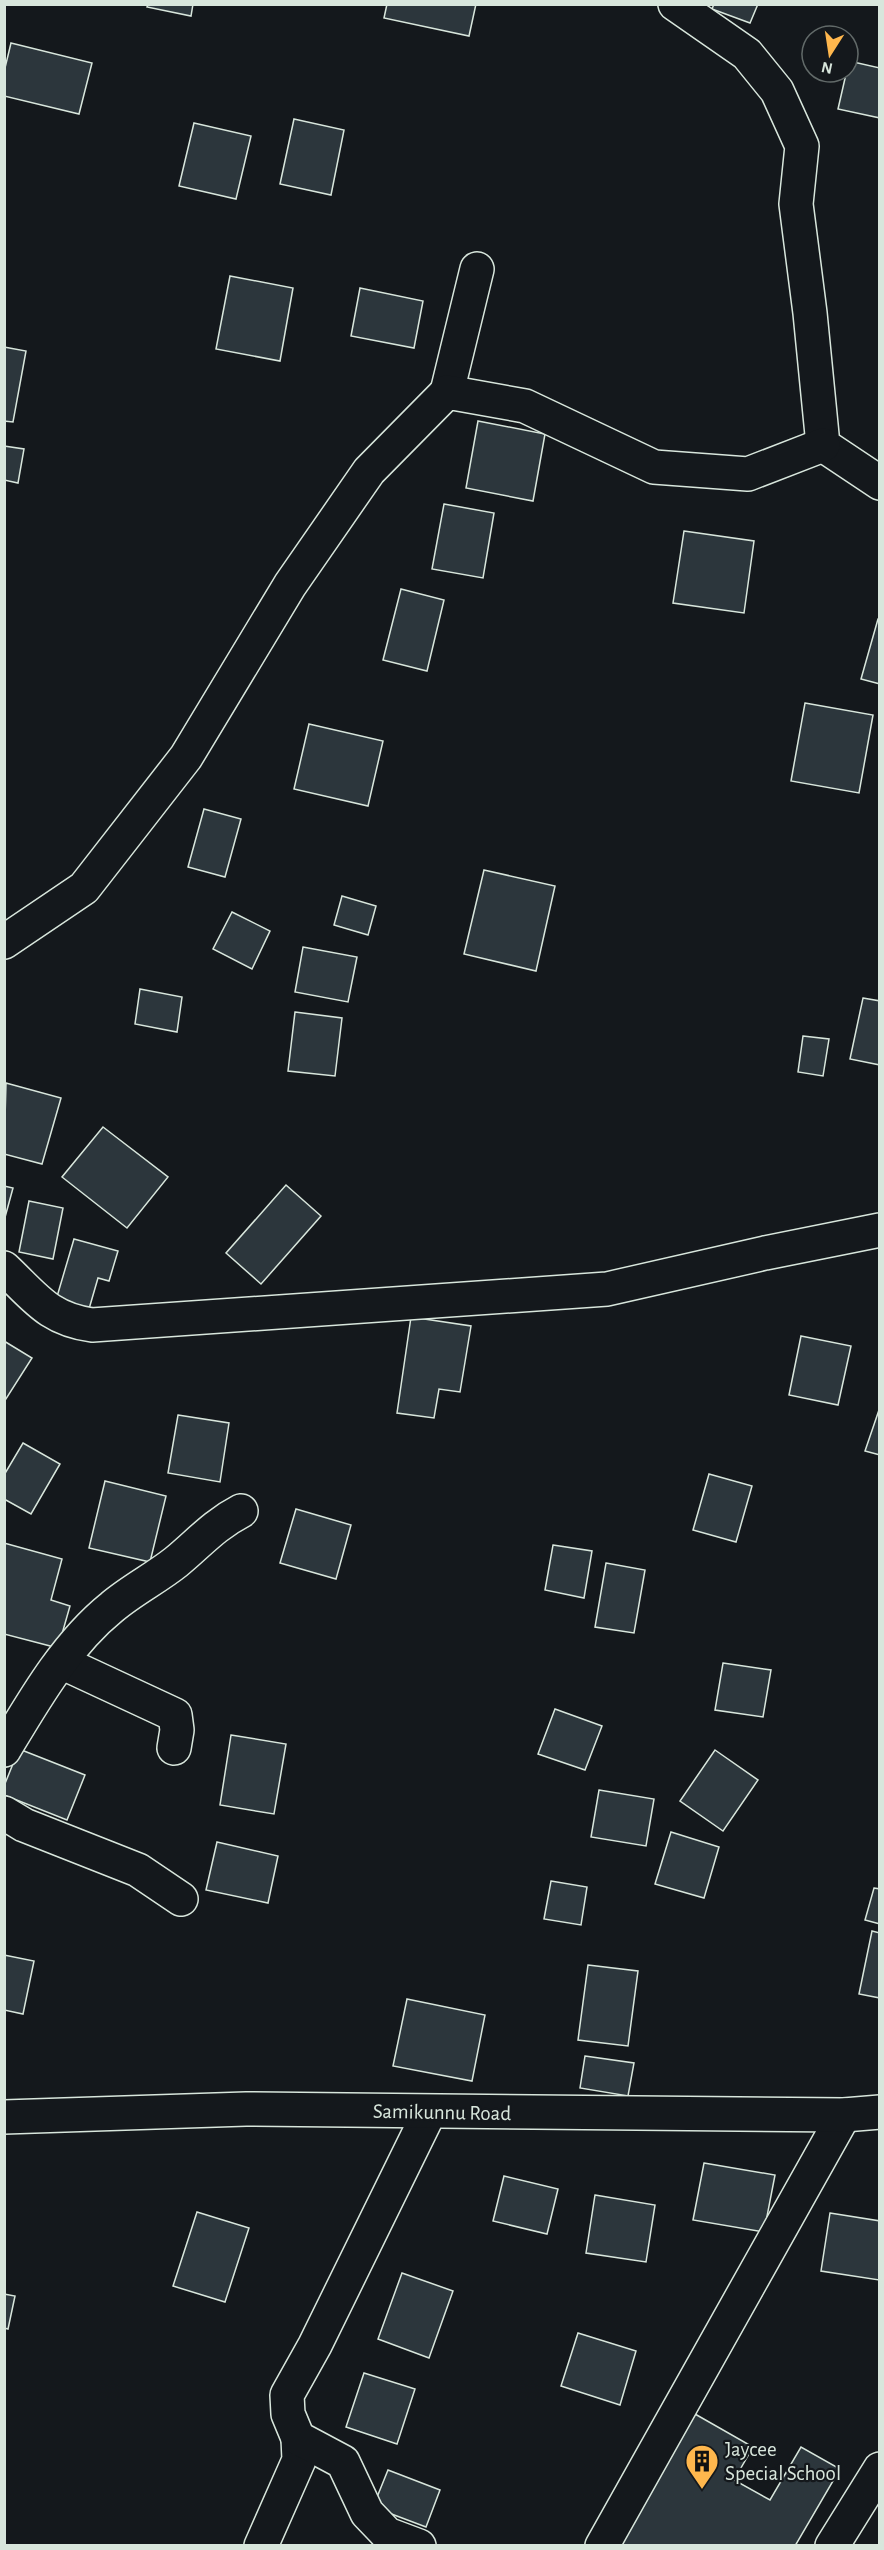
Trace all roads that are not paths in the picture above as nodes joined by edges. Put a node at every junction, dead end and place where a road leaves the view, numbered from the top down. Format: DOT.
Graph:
graph roads {
  1 [pos="675,4"];
  2 [pos="477,269"];
  3 [pos="447,392"];
  4 [pos="822,445"];
  5 [pos="879,483"];
  6 [pos="4,942"];
  7 [pos="879,1230"];
  8 [pos="4,1268"];
  9 [pos="241,1511"];
  10 [pos="61,1662"];
  11 [pos="174,1748"];
  12 [pos="4,1750"];
  13 [pos="4,1813"];
  14 [pos="181,1899"];
  15 [pos="879,2112"];
  16 [pos="429,2113"];
  17 [pos="844,2115"];
  18 [pos="4,2117"];
  19 [pos="298,2438"];
  20 [pos="879,2469"];
  21 [pos="261,2546"];
  22 [pos="419,2546"];
  23 [pos="602,2546"];
  24 [pos="832,2546"];
  1 -- 4 [label="street"];
  2 -- 3 [label="street"];
  3 -- 4 [label="street"];
  3 -- 6 [label="street"];
  4 -- 5 [label="street"];
  7 -- 8 [label="street"];
  9 -- 10 [label="street"];
  10 -- 11 [label="street"];
  10 -- 12 [label="street"];
  13 -- 14 [label="street"];
  15 -- 17 [label="street, Samikunnu Road"];
  16 -- 17 [label="street, Samikunnu Road"];
  16 -- 18 [label="street, Samikunnu Road"];
  16 -- 19 [label="street"];
  17 -- 23 [label="street"];
  19 -- 21 [label="street"];
  19 -- 22 [label="street"];
  20 -- 24 [label="street"];
}
